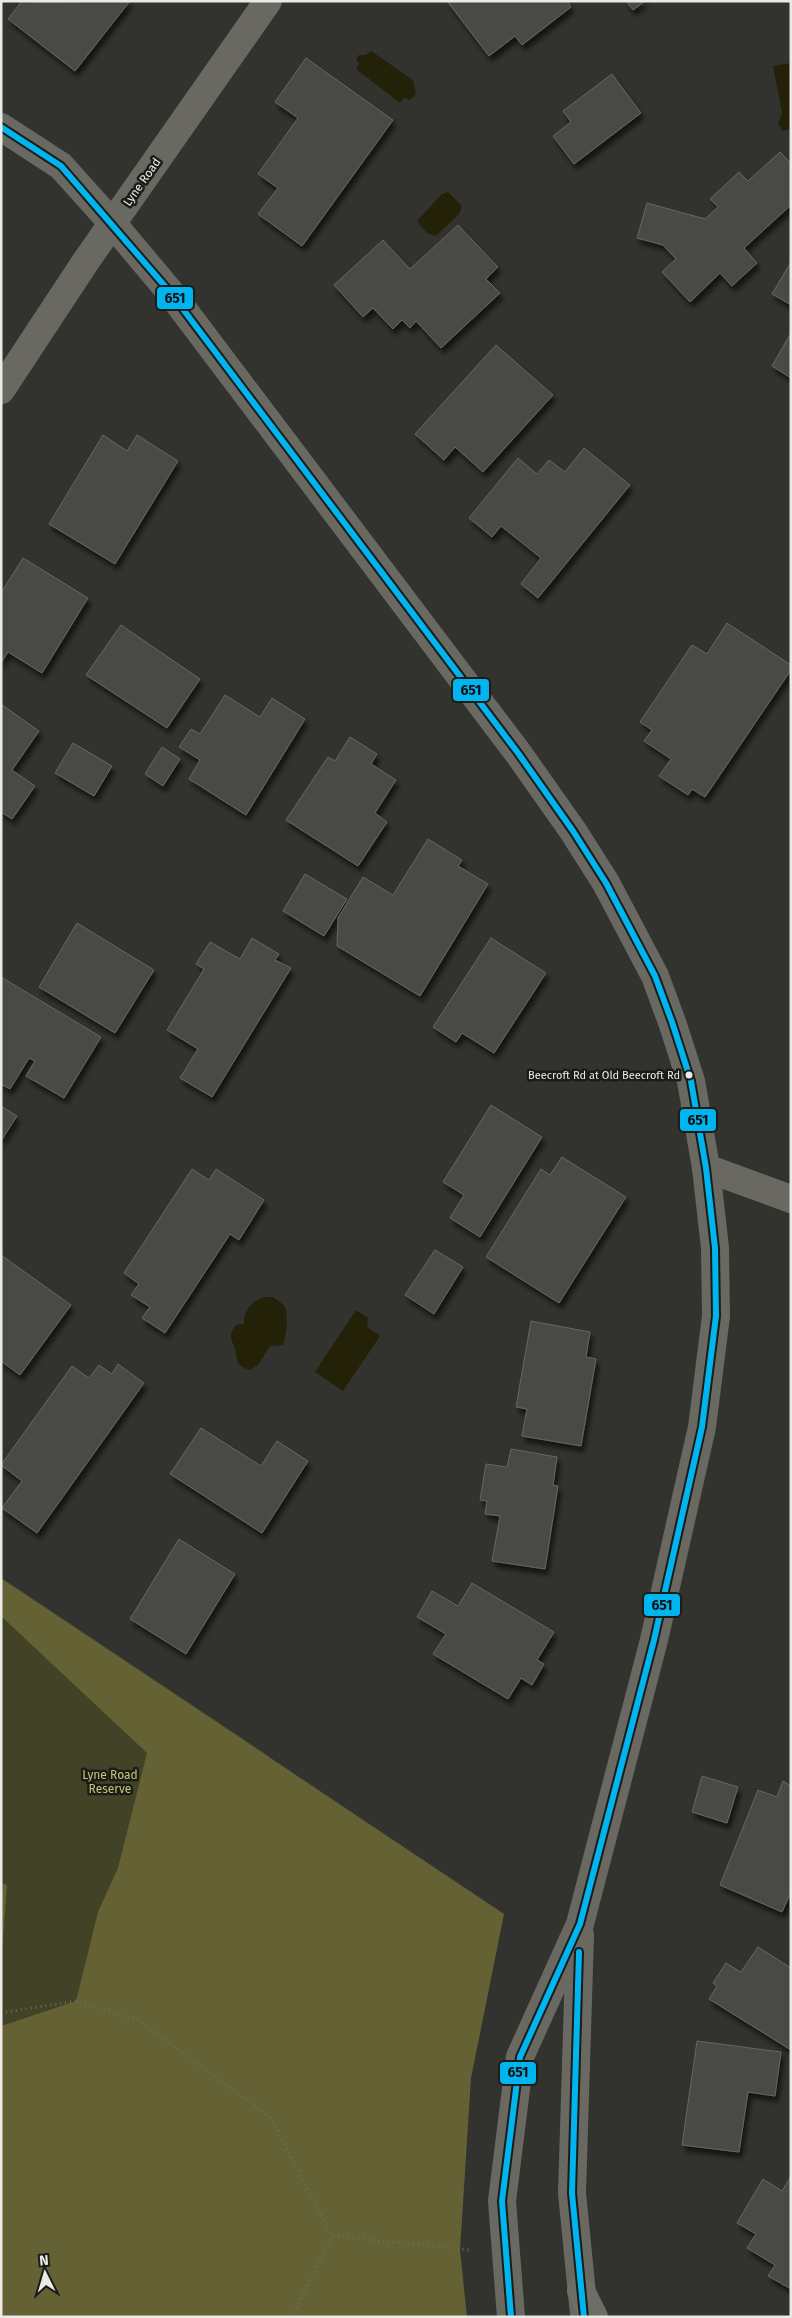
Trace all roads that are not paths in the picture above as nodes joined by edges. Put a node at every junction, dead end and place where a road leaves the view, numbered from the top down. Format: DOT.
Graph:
graph roads {
  1 [pos="268,1"];
  2 [pos="1,127"];
  3 [pos="113,224"];
  4 [pos="1,390"];
  5 [pos="706,1168"];
  6 [pos="791,1199"];
  7 [pos="580,1924"];
  8 [pos="583,2304"];
  9 [pos="511,2317"];
  10 [pos="594,2317"];
  1 -- 3 [label="street, Lyne Road"];
  2 -- 3 [label="main road"];
  3 -- 4 [label="street, Lyne Road"];
  3 -- 5 [label="main road"];
  5 -- 6 [label="street"];
  5 -- 7 [label="main road"];
  7 -- 8 [label="main road"];
  7 -- 9 [label="main road"];
  8 -- 10 [label="highway"];
}
